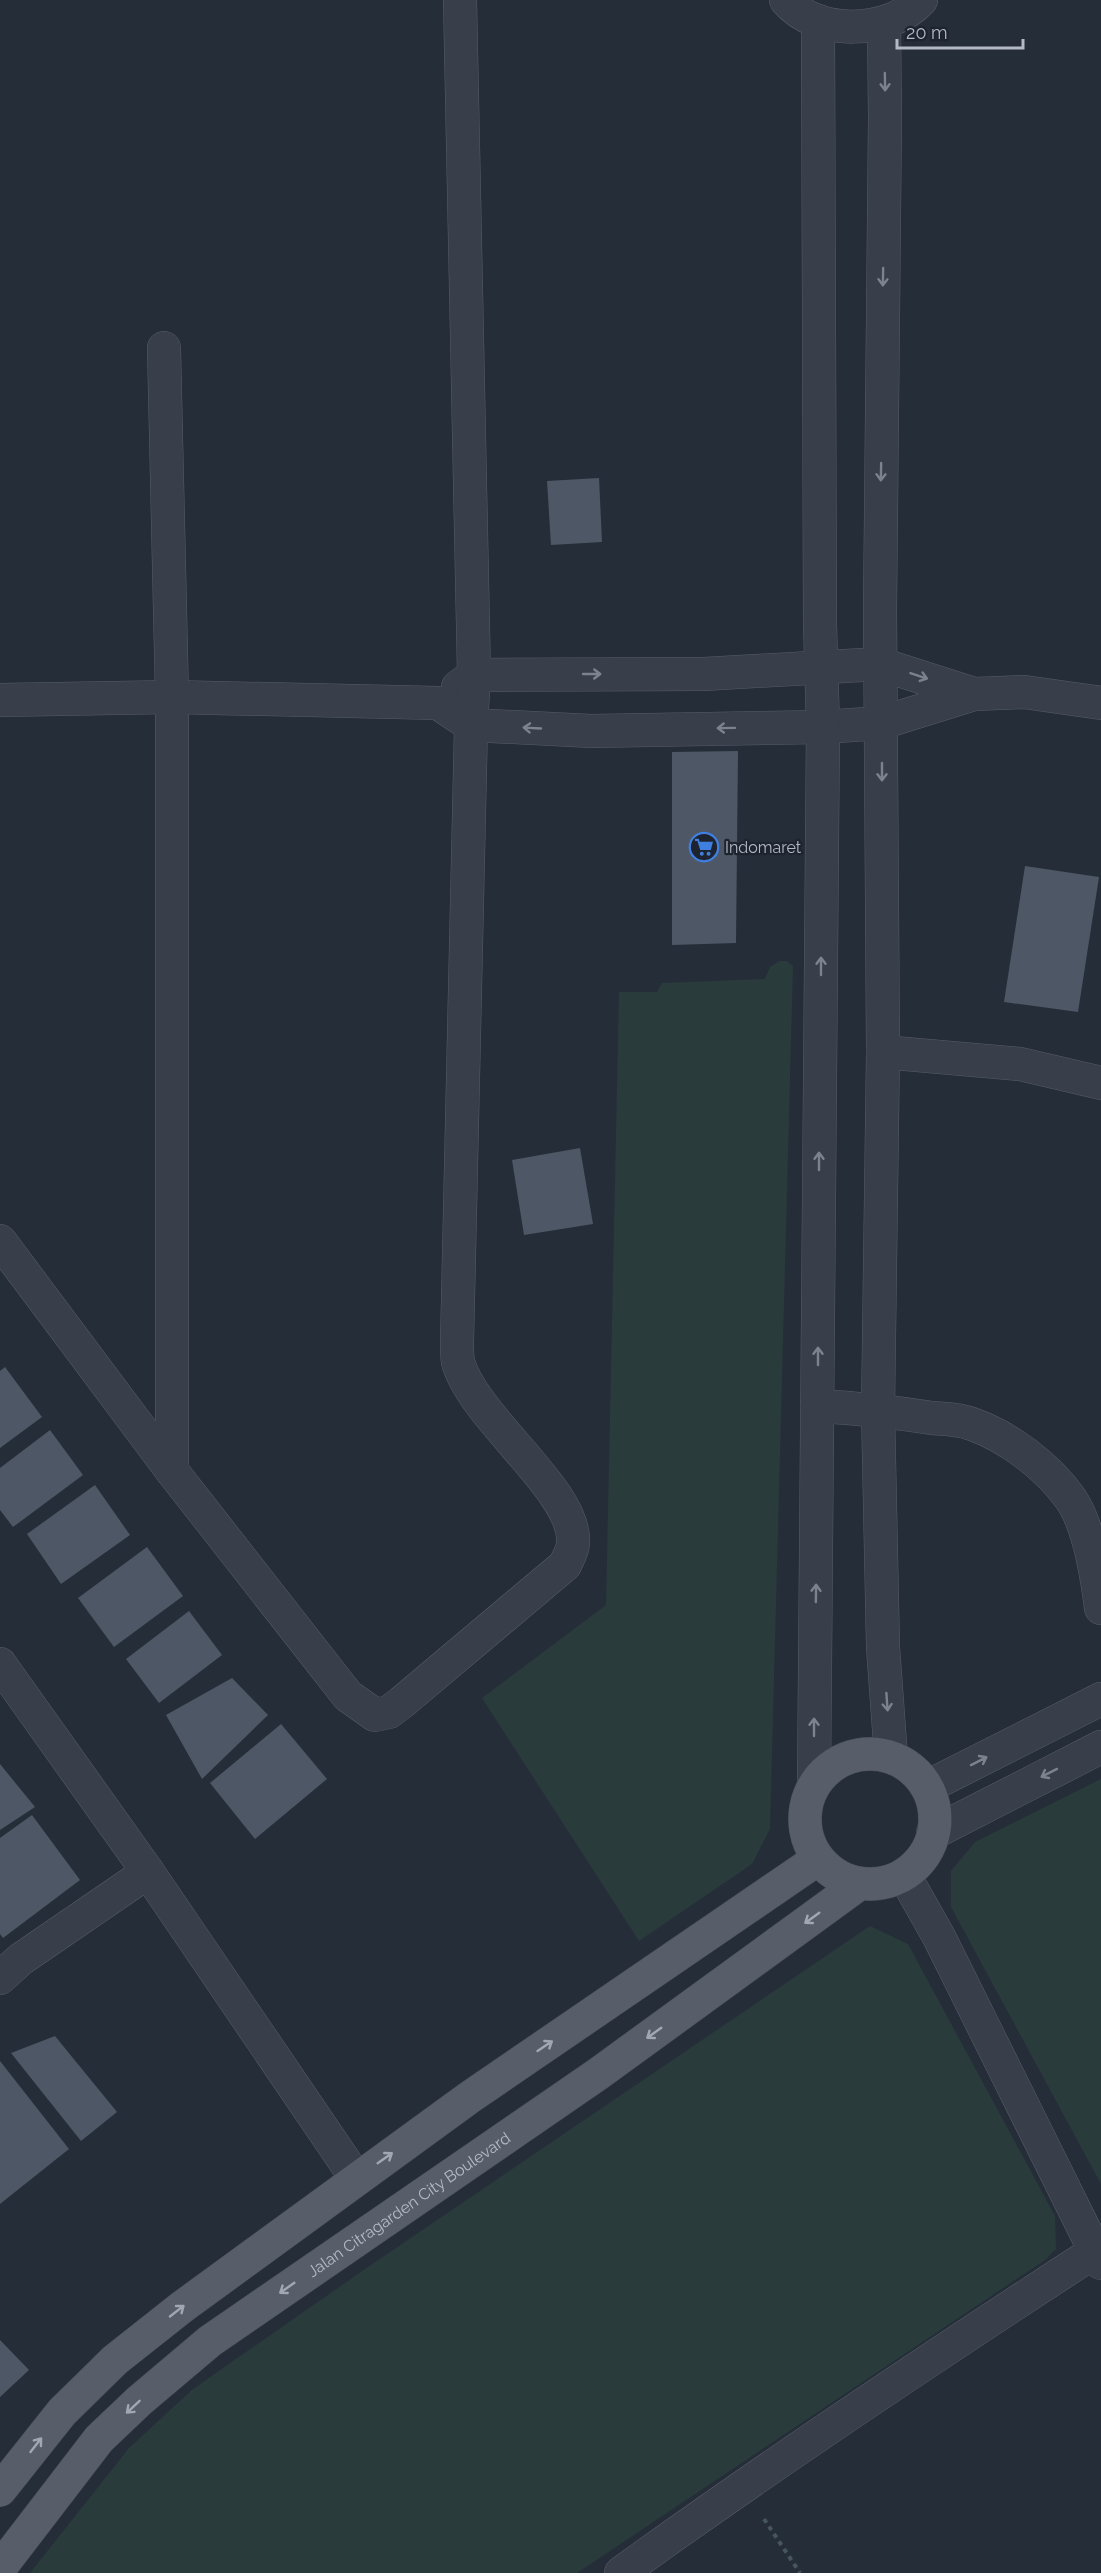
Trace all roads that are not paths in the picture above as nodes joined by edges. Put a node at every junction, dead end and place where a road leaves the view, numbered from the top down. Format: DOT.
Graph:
graph roads {
  1 [pos="460,0"];
  2 [pos="786,0"];
  3 [pos="921,0"];
  4 [pos="818,21"];
  5 [pos="884,23"];
  6 [pos="164,348"];
  7 [pos="880,664"];
  8 [pos="821,667"];
  9 [pos="474,675"];
  10 [pos="974,694"];
  11 [pos="172,697"];
  12 [pos="0,700"];
  13 [pos="438,703"];
  14 [pos="1101,703"];
  15 [pos="881,723"];
  16 [pos="471,725"];
  17 [pos="823,727"];
  18 [pos="883,1052"];
  19 [pos="1101,1083"];
  20 [pos="0,1241"];
  21 [pos="817,1406"];
  22 [pos="878,1410"];
  23 [pos="172,1471"];
  24 [pos="1101,1608"];
  25 [pos="0,1664"];
  26 [pos="1101,1699"];
  27 [pos="1101,1747"];
  28 [pos="891,1757"];
  29 [pos="814,1785"];
  30 [pos="927,1787"];
  31 [pos="933,1833"];
  32 [pos="818,1859"];
  33 [pos="148,1872"];
  34 [pos="904,1875"];
  35 [pos="859,1884"];
  36 [pos="0,1978"];
  37 [pos="356,2178"];
  38 [pos="1098,2258"];
  39 [pos="0,2490"];
  40 [pos="0,2568"];
  41 [pos="621,2573"];
  1 -- 9 [label="street"];
  2 -- 4 [label="street"];
  3 -- 5 [label="street"];
  4 -- 5 [label="street"];
  4 -- 8 [label="street"];
  5 -- 7 [label="street, one-way"];
  6 -- 11 [label="street"];
  7 -- 8 [label="street"];
  7 -- 10 [label="street, one-way"];
  7 -- 15 [label="street"];
  9 -- 8 [label="street, one-way"];
  8 -- 17 [label="street"];
  9 -- 13 [label="street"];
  9 -- 16 [label="street"];
  10 -- 14 [label="street"];
  10 -- 15 [label="street"];
  11 -- 12 [label="street"];
  11 -- 13 [label="street"];
  11 -- 23 [label="street"];
  13 -- 16 [label="street"];
  15 -- 17 [label="street"];
  15 -- 18 [label="street, one-way"];
  17 -- 16 [label="street, one-way"];
  16 -- 23 [label="street"];
  21 -- 17 [label="street, one-way"];
  18 -- 19 [label="street"];
  18 -- 22 [label="street"];
  20 -- 23 [label="street"];
  21 -- 22 [label="street"];
  29 -- 21 [label="street, one-way"];
  22 -- 24 [label="street"];
  22 -- 28 [label="street, one-way"];
  25 -- 33 [label="street"];
  30 -- 26 [label="street, one-way"];
  27 -- 31 [label="street, one-way"];
  28 -- 29 [label="main road"];
  28 -- 30 [label="main road"];
  29 -- 32 [label="main road"];
  30 -- 31 [label="main road"];
  31 -- 34 [label="main road"];
  32 -- 35 [label="main road"];
  37 -- 32 [label="main road, one-way"];
  33 -- 36 [label="street"];
  33 -- 37 [label="street"];
  34 -- 35 [label="main road"];
  34 -- 38 [label="street"];
  35 -- 40 [label="main road, Jalan Citragarden City Boulevard, one-way"];
  39 -- 37 [label="main road, one-way"];
  38 -- 41 [label="street"];
}
